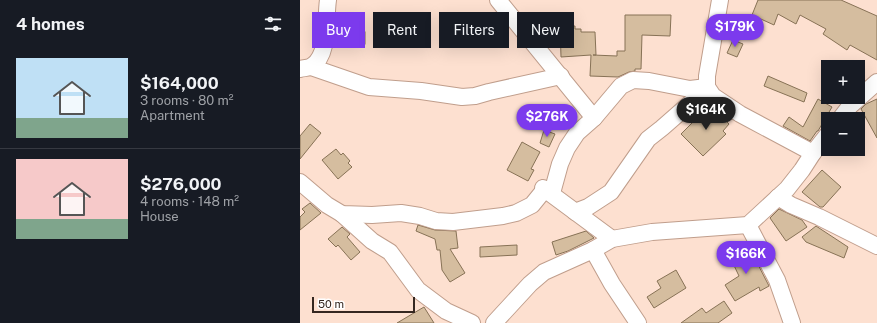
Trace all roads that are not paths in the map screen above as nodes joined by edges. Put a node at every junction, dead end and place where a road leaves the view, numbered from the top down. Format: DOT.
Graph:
graph roads {
  1 [pos="328,0"];
  2 [pos="498,0"];
  3 [pos="720,0"];
  4 [pos="306,68"];
  5 [pos="561,76"];
  6 [pos="877,82"];
  7 [pos="704,87"];
  8 [pos="845,112"];
  9 [pos="594,118"];
  10 [pos="821,143"];
  11 [pos="813,153"];
  12 [pos="300,182"];
  13 [pos="544,189"];
  14 [pos="778,197"];
  15 [pos="575,212"];
  16 [pos="342,214"];
  17 [pos="748,225"];
  18 [pos="612,239"];
  19 [pos="877,246"];
  20 [pos="594,250"];
  21 [pos="472,323"];
  22 [pos="494,323"];
  23 [pos="638,323"];
  24 [pos="792,323"];
  1 -- 4 [label="street"];
  2 -- 5 [label="street"];
  3 -- 7 [label="street"];
  4 -- 5 [label="street"];
  5 -- 9 [label="street"];
  6 -- 8 [label="street"];
  7 -- 9 [label="street"];
  7 -- 11 [label="street"];
  7 -- 15 [label="street"];
  9 -- 13 [label="street"];
  10 -- 11 [label="street"];
  11 -- 14 [label="street"];
  12 -- 16 [label="street"];
  13 -- 15 [label="street"];
  13 -- 16 [label="street"];
  14 -- 17 [label="street"];
  14 -- 19 [label="street"];
  15 -- 18 [label="street"];
  16 -- 21 [label="street"];
  17 -- 18 [label="street"];
  17 -- 24 [label="street"];
  18 -- 20 [label="street"];
  20 -- 22 [label="street"];
  20 -- 23 [label="street"];
}
